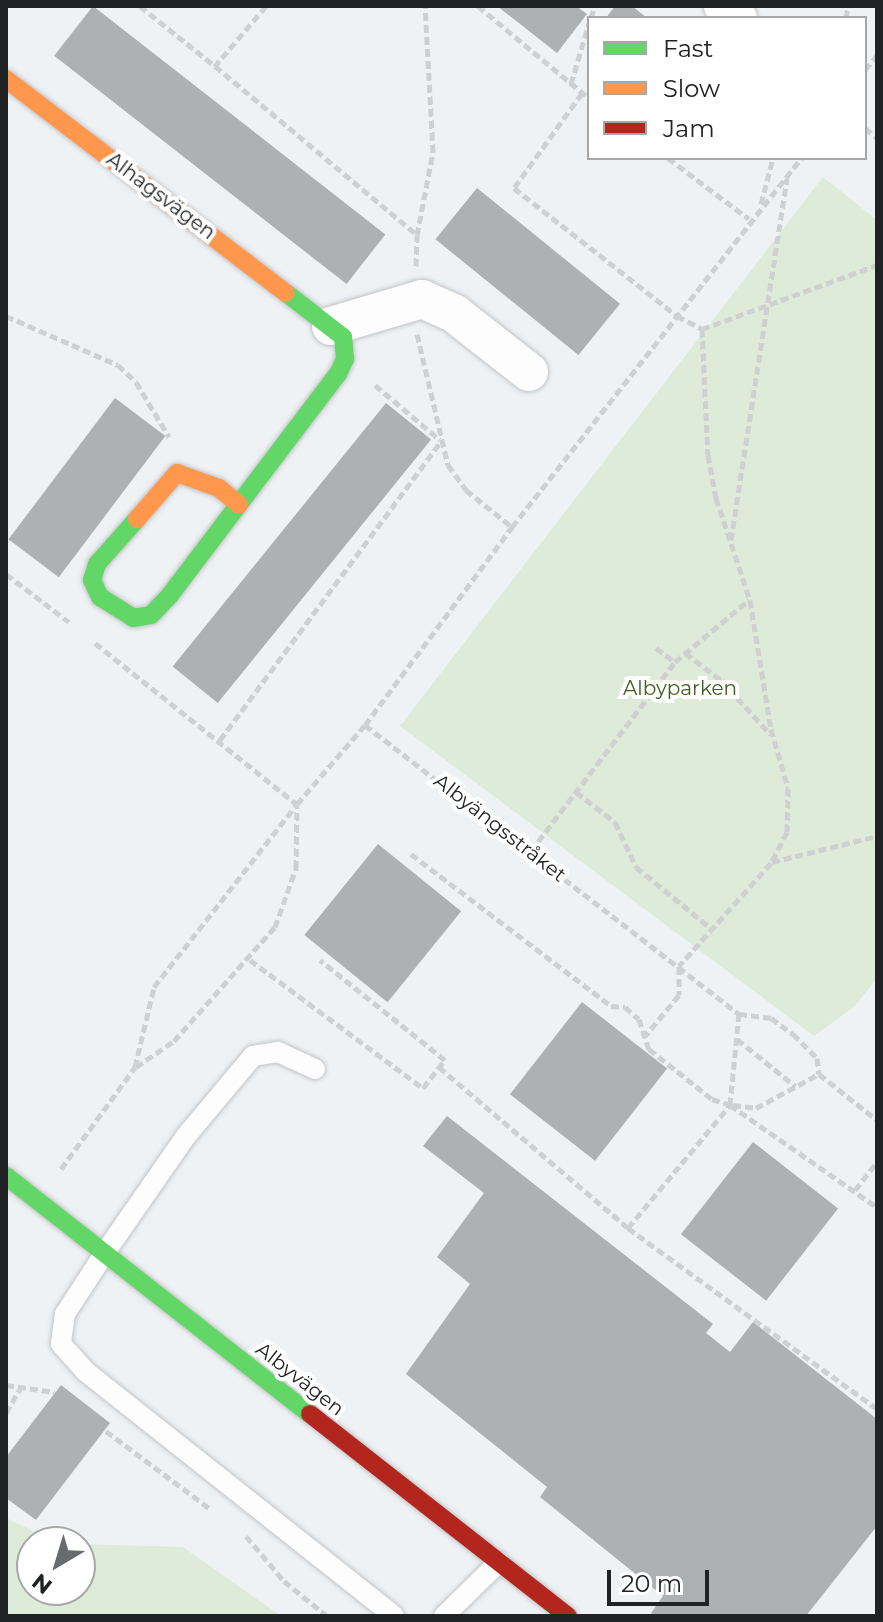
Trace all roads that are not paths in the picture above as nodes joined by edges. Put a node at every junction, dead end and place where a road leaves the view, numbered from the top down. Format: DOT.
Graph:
graph roads {
  1 [pos="6,79"];
  2 [pos="331,333"];
  3 [pos="529,372"];
  4 [pos="239,505"];
  5 [pos="315,1069"];
  6 [pos="6,1176"];
  7 [pos="104,1254"];
  8 [pos="499,1562"];
  9 [pos="394,1616"];
  10 [pos="444,1616"];
  11 [pos="568,1616"];
  1 -- 2 [label="street, Alhagsvägen"];
  2 -- 3 [label="street"];
  2 -- 4 [label="street"];
  4 -- 4 [label="street"];
  5 -- 7 [label="lane"];
  6 -- 7 [label="street, Albyvägen"];
  7 -- 8 [label="street, Albyvägen"];
  7 -- 9 [label="lane"];
  8 -- 10 [label="lane"];
  8 -- 11 [label="street, Albyvägen"];
}
